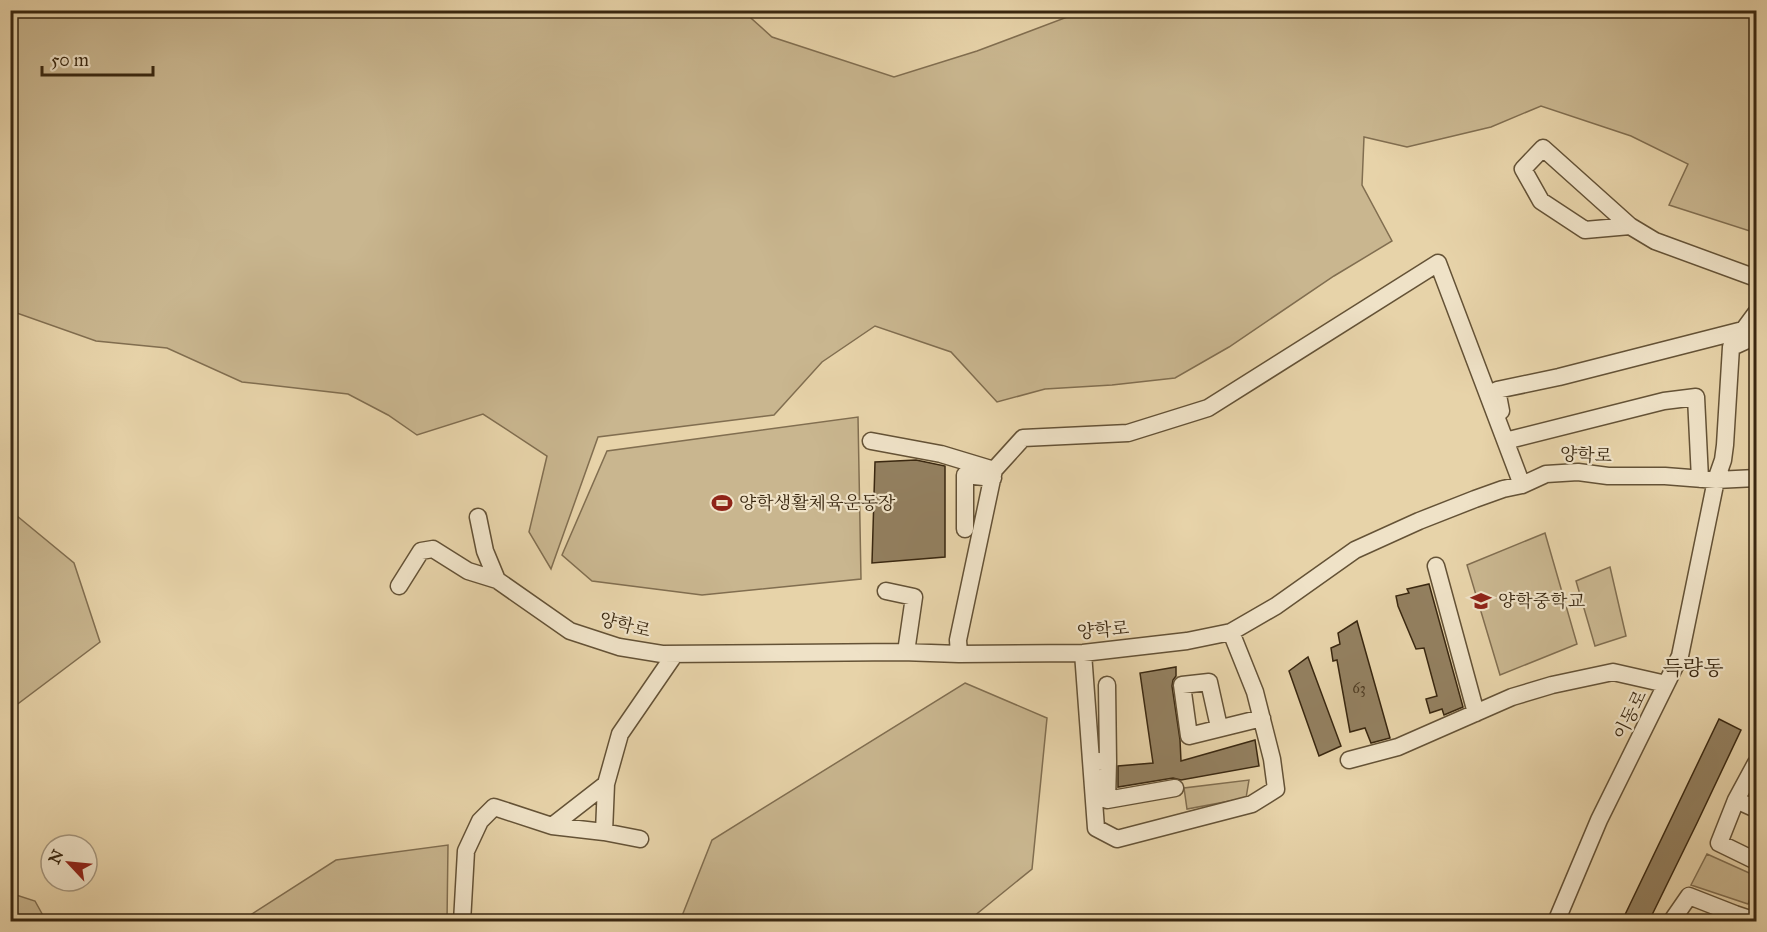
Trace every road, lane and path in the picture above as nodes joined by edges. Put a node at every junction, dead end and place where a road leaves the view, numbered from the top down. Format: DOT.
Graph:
graph roads {
  1 [pos="1630,226"];
  2 [pos="1756,278"];
  3 [pos="1756,313"];
  4 [pos="1750,333"];
  5 [pos="1513,439"];
  6 [pos="871,441"];
  7 [pos="993,474"];
  8 [pos="1756,478"];
  9 [pos="1708,480"];
  10 [pos="1527,483"];
  11 [pos="478,517"];
  12 [pos="965,529"];
  13 [pos="1436,566"];
  14 [pos="497,580"];
  15 [pos="399,586"];
  16 [pos="886,591"];
  17 [pos="1231,632"];
  18 [pos="906,652"];
  19 [pos="1083,653"];
  20 [pos="675,654"];
  21 [pos="959,654"];
  22 [pos="1666,684"];
  23 [pos="1107,685"];
  24 [pos="1476,713"];
  25 [pos="1262,718"];
  26 [pos="1219,728"];
  27 [pos="1349,760"];
  28 [pos="1099,761"];
  29 [pos="1756,763"];
  30 [pos="606,784"];
  31 [pos="1175,788"];
  32 [pos="1736,800"];
  33 [pos="1756,809"];
  34 [pos="552,826"];
  35 [pos="604,832"];
  36 [pos="640,839"];
  37 [pos="1756,861"];
  38 [pos="1733,918"];
  39 [pos="462,921"];
  40 [pos="1556,921"];
  41 [pos="1671,921"];
  42 [pos="1756,921"];
  1 -- 1 [label="street"];
  1 -- 2 [label="street"];
  3 -- 4 [label="street"];
  4 -- 5 [label="street"];
  4 -- 9 [label="street"];
  5 -- 9 [label="street"];
  5 -- 10 [label="street"];
  6 -- 7 [label="street"];
  7 -- 10 [label="street"];
  7 -- 12 [label="street"];
  7 -- 21 [label="street"];
  8 -- 9 [label="street, 양학로"];
  9 -- 10 [label="street, 양학로"];
  9 -- 22 [label="street, 이동로"];
  10 -- 17 [label="street, 양학로"];
  11 -- 14 [label="street"];
  13 -- 24 [label="street"];
  14 -- 15 [label="street"];
  14 -- 20 [label="street, 양학로"];
  16 -- 18 [label="street"];
  17 -- 19 [label="street, 양학로"];
  17 -- 25 [label="street"];
  18 -- 20 [label="street, 양학로"];
  18 -- 21 [label="street, 양학로"];
  19 -- 21 [label="street, 양학로"];
  19 -- 28 [label="street"];
  20 -- 30 [label="street"];
  22 -- 24 [label="street"];
  22 -- 40 [label="street, 이동로"];
  23 -- 28 [label="street"];
  24 -- 27 [label="street"];
  25 -- 26 [label="street"];
  25 -- 28 [label="street"];
  28 -- 31 [label="street"];
  29 -- 32 [label="street"];
  30 -- 34 [label="street"];
  30 -- 35 [label="street"];
  32 -- 33 [label="street"];
  32 -- 37 [label="street"];
  34 -- 35 [label="street"];
  34 -- 39 [label="street"];
  35 -- 36 [label="street"];
  38 -- 41 [label="street"];
  38 -- 42 [label="street"];
}
